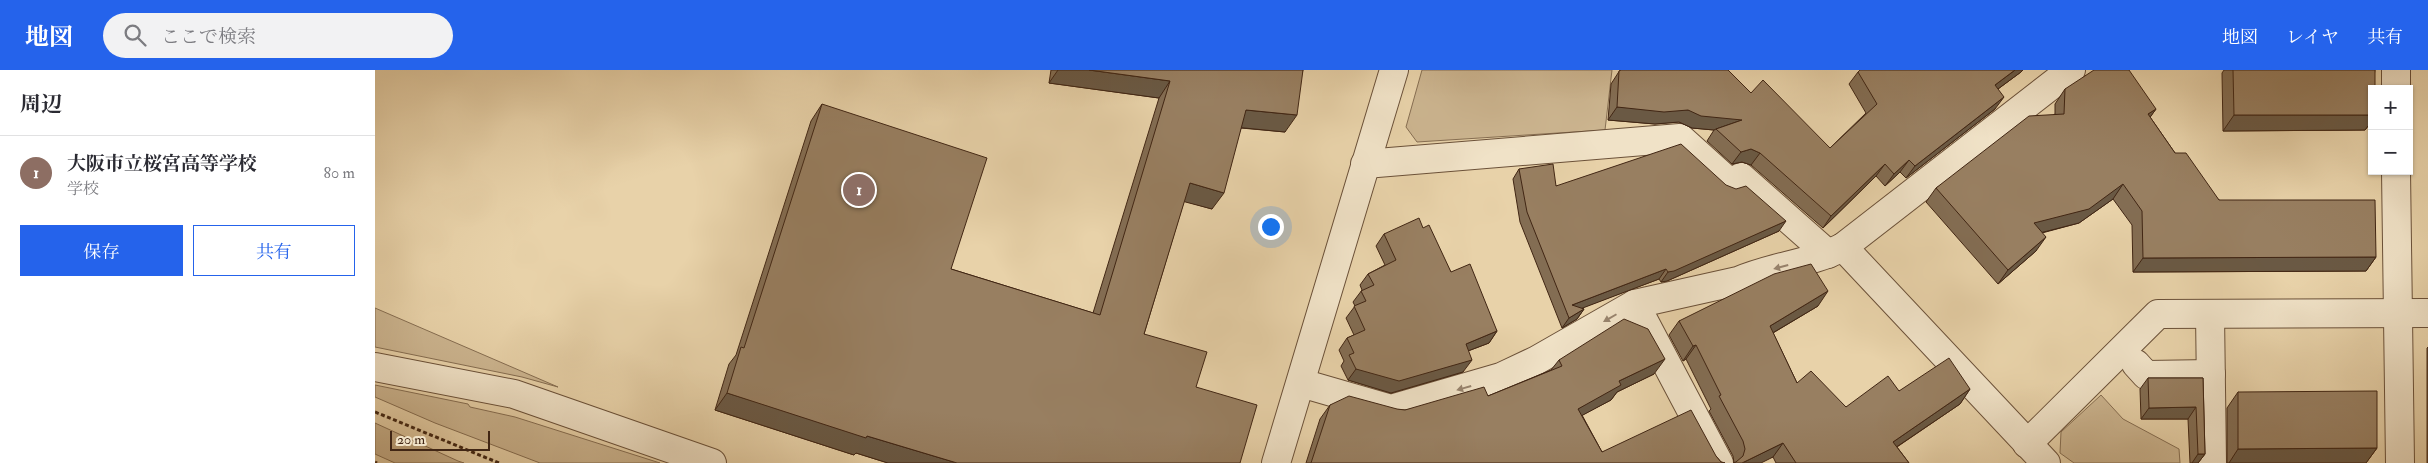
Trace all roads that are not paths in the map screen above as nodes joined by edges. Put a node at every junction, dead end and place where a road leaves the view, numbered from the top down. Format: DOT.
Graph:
graph roads {
  1 [pos="1394,70"];
  2 [pos="2071,70"];
  3 [pos="2396,70"];
  4 [pos="2396,85"];
  5 [pos="1365,164"];
  6 [pos="2396,175"];
  7 [pos="1836,250"];
  8 [pos="1635,304"];
  9 [pos="2428,313"];
  10 [pos="2210,314"];
  11 [pos="2397,314"];
  12 [pos="2136,364"];
  13 [pos="375,367"];
  14 [pos="2211,374"];
  15 [pos="1301,384"];
  16 [pos="2027,444"];
  17 [pos="712,463"];
  18 [pos="1276,463"];
  19 [pos="1719,463"];
  20 [pos="2046,463"];
  21 [pos="2212,463"];
  22 [pos="2400,463"];
  1 -- 5 [label="street"];
  2 -- 7 [label="street"];
  3 -- 4 [label="street"];
  5 -- 7 [label="street"];
  5 -- 15 [label="street"];
  6 -- 11 [label="street"];
  7 -- 8 [label="street, one-way"];
  7 -- 16 [label="street"];
  8 -- 15 [label="street, one-way"];
  8 -- 19 [label="street"];
  9 -- 11 [label="street"];
  10 -- 11 [label="street"];
  10 -- 14 [label="street"];
  10 -- 16 [label="street"];
  11 -- 22 [label="street"];
  12 -- 14 [label="street"];
  13 -- 17 [label="street"];
  14 -- 21 [label="street"];
  15 -- 18 [label="street"];
  16 -- 20 [label="street"];
}
